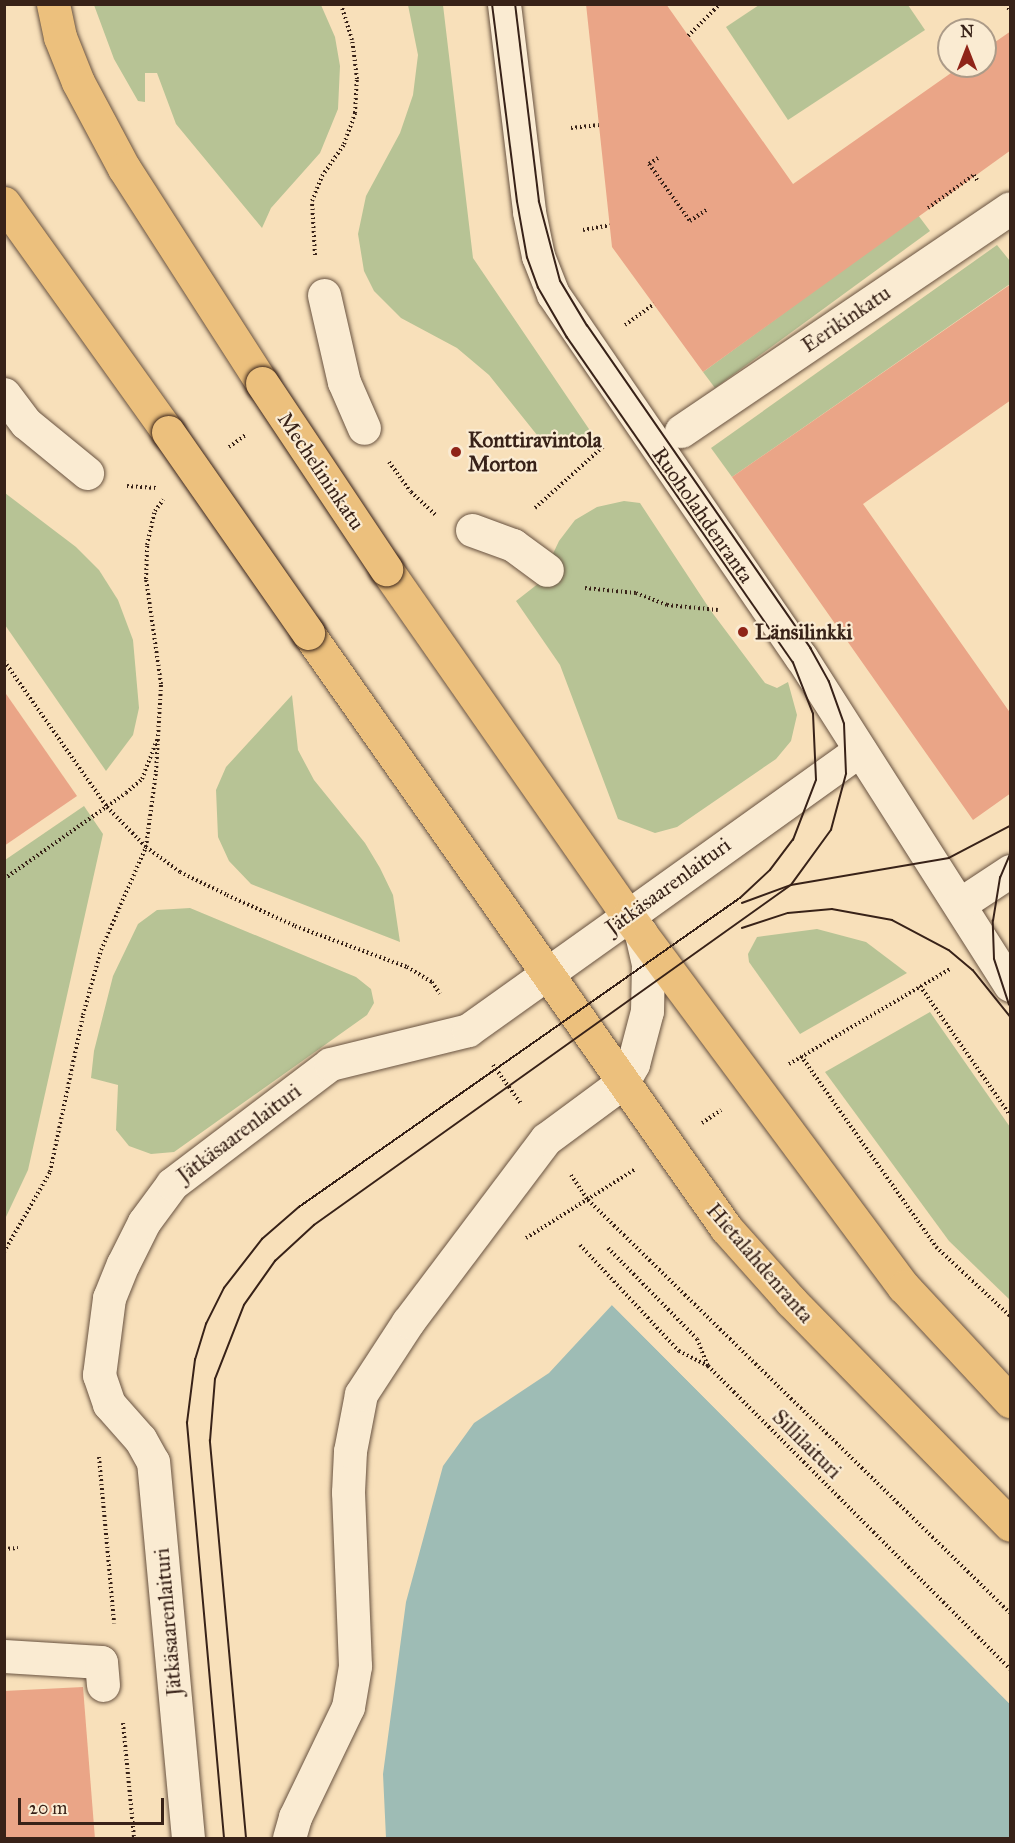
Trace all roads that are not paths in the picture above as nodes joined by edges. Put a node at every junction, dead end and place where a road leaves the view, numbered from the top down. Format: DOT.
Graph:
graph roads {
  1 [pos="53,4"];
  2 [pos="504,4"];
  3 [pos="4,203"];
  4 [pos="1011,208"];
  5 [pos="324,295"];
  6 [pos="4,394"];
  7 [pos="364,428"];
  8 [pos="681,430"];
  9 [pos="87,473"];
  10 [pos="472,530"];
  11 [pos="547,570"];
  12 [pos="860,750"];
  13 [pos="1011,871"];
  14 [pos="960,904"];
  15 [pos="635,925"];
  16 [pos="544,972"];
  17 [pos="1011,986"];
  18 [pos="623,1082"];
  19 [pos="1011,1401"];
  20 [pos="1011,1525"];
  21 [pos="4,1656"];
  22 [pos="107,1670"];
  23 [pos="188,1839"];
  24 [pos="289,1839"];
  1 -- 15 [label="main road, Mechelininkatu, bridge"];
  2 -- 12 [label="street, Ruoholahdenranta"];
  3 -- 16 [label="main road, bridge"];
  4 -- 8 [label="street, Eerikinkatu"];
  5 -- 7 [label="street"];
  6 -- 9 [label="street"];
  10 -- 11 [label="street"];
  12 -- 14 [label="street, Ruoholahdenranta"];
  12 -- 15 [label="street, Jätkäsaarenlaituri"];
  13 -- 14 [label="street"];
  14 -- 17 [label="street, Ruoholahdenranta"];
  15 -- 16 [label="street, Jätkäsaarenlaituri"];
  15 -- 18 [label="street, Jätkäsaarenlaituri"];
  15 -- 19 [label="main road"];
  16 -- 18 [label="main road, Hietalahdenranta"];
  16 -- 23 [label="street, Jätkäsaarenlaituri"];
  18 -- 20 [label="main road, Hietalahdenranta"];
  18 -- 24 [label="street, Jätkäsaarenlaituri"];
  21 -- 22 [label="street"];
}
